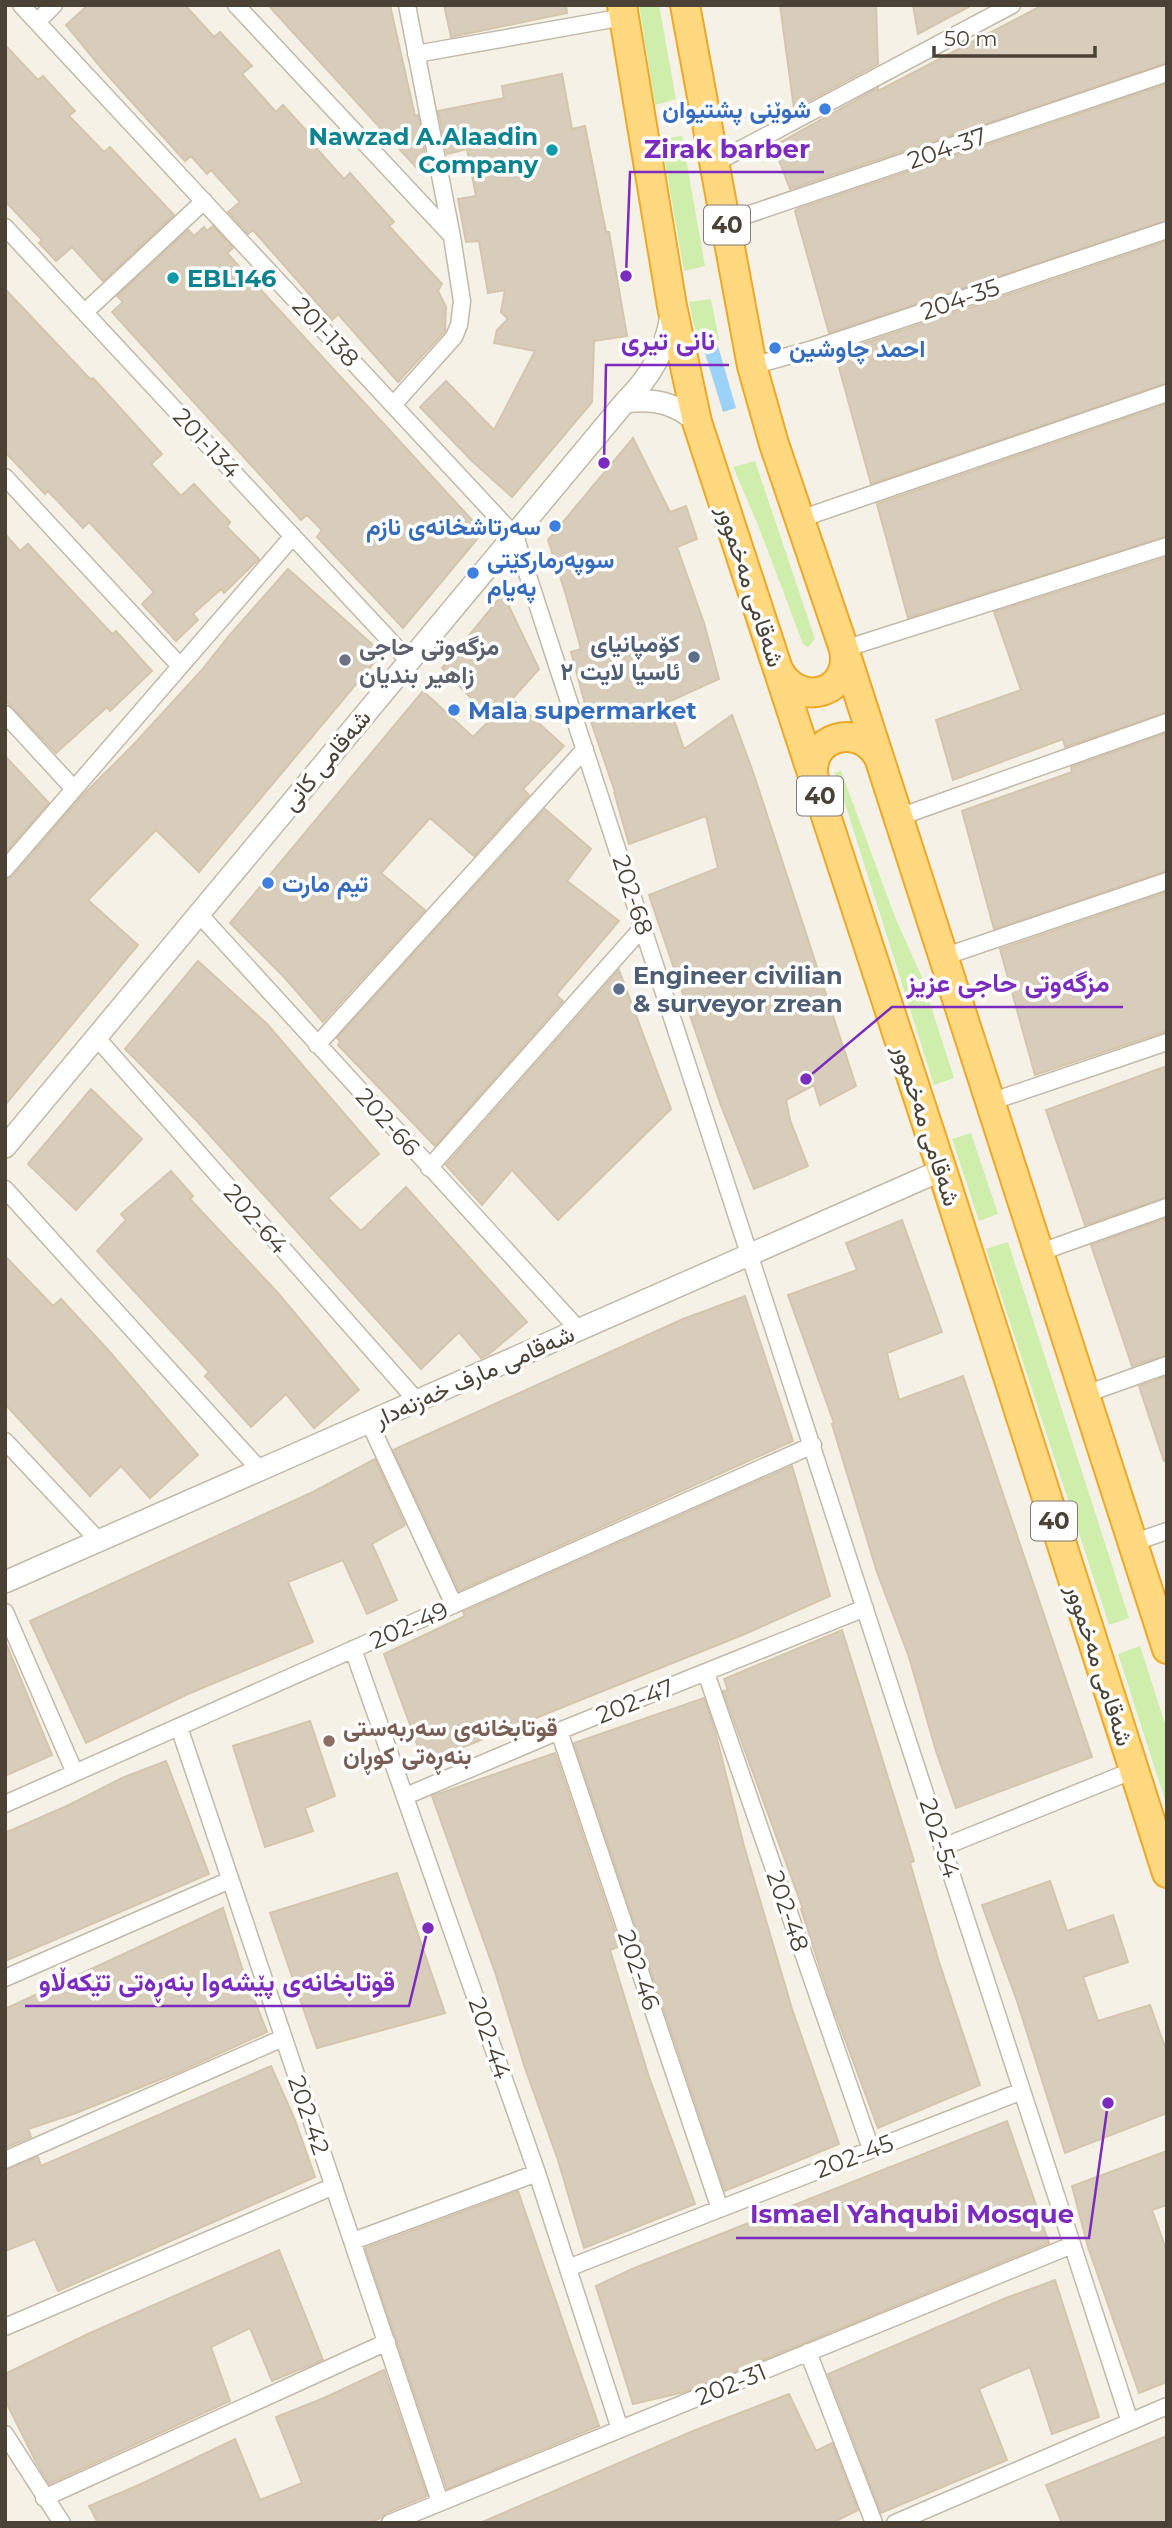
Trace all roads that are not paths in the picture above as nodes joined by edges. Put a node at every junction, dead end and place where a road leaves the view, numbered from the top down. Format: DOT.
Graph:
graph roads {
  1 [pos="21,5"];
  2 [pos="54,5"];
  3 [pos="236,5"];
  4 [pos="407,5"];
  5 [pos="685,5"];
  6 [pos="1013,5"];
  7 [pos="623,11"];
  8 [pos="37,22"];
  9 [pos="416,54"];
  10 [pos="1167,73"];
  11 [pos="715,163"];
  12 [pos="204,201"];
  13 [pos="726,222"];
  14 [pos="5,226"];
  15 [pos="1167,230"];
  16 [pos="452,237"];
  17 [pos="672,306"];
  18 [pos="85,312"];
  19 [pos="752,366"];
  20 [pos="1167,393"];
  21 [pos="625,402"];
  22 [pos="393,405"];
  23 [pos="697,422"];
  24 [pos="5,477"];
  25 [pos="800,519"];
  26 [pos="293,536"];
  27 [pos="515,536"];
  28 [pos="1167,546"];
  29 [pos="844,649"];
  30 [pos="408,660"];
  31 [pos="180,666"];
  32 [pos="779,671"];
  33 [pos="5,714"];
  34 [pos="1167,722"];
  35 [pos="584,749"];
  36 [pos="881,762"];
  37 [pos="814,779"];
  38 [pos="74,789"];
  39 [pos="899,817"];
  40 [pos="5,869"];
  41 [pos="1167,881"];
  42 [pos="198,913"];
  43 [pos="643,927"];
  44 [pos="943,957"];
  45 [pos="96,1037"];
  46 [pos="1167,1042"];
  47 [pos="317,1045"];
  48 [pos="990,1102"];
  49 [pos="5,1147"];
  50 [pos="429,1168"];
  51 [pos="942,1170"];
  52 [pos="5,1189"];
  53 [pos="1167,1207"];
  54 [pos="1038,1253"];
  55 [pos="750,1254"];
  56 [pos="579,1330"];
  57 [pos="1167,1365"];
  58 [pos="1083,1395"];
  59 [pos="417,1401"];
  60 [pos="369,1422"];
  61 [pos="5,1441"];
  62 [pos="813,1445"];
  63 [pos="260,1470"];
  64 [pos="1167,1531"];
  65 [pos="99,1541"];
  66 [pos="1132,1543"];
  67 [pos="5,1582"];
  68 [pos="454,1605"];
  69 [pos="865,1608"];
  70 [pos="5,1612"];
  71 [pos="353,1649"];
  72 [pos="1167,1649"];
  73 [pos="706,1673"];
  74 [pos="179,1727"];
  75 [pos="558,1731"];
  76 [pos="1134,1770"];
  77 [pos="75,1773"];
  78 [pos="406,1796"];
  79 [pos="5,1804"];
  80 [pos="943,1847"];
  81 [pos="1167,1873"];
  82 [pos="230,1880"];
  83 [pos="5,1978"];
  84 [pos="283,2038"];
  85 [pos="1022,2091"];
  86 [pos="871,2149"];
  87 [pos="5,2160"];
  88 [pos="537,2174"];
  89 [pos="334,2186"];
  90 [pos="720,2208"];
  91 [pos="353,2241"];
  92 [pos="1072,2245"];
  93 [pos="568,2268"];
  94 [pos="5,2327"];
  95 [pos="387,2342"];
  96 [pos="808,2352"];
  97 [pos="1167,2406"];
  98 [pos="1130,2422"];
  99 [pos="620,2429"];
  100 [pos="5,2434"];
  101 [pos="44,2498"];
  102 [pos="440,2502"];
  103 [pos="62,2523"];
  104 [pos="390,2523"];
  105 [pos="874,2523"];
  106 [pos="895,2523"];
  1 -- 8 [label="street, 201-138"];
  2 -- 8 [label="street"];
  3 -- 16 [label="street"];
  4 -- 9 [label="street"];
  5 -- 11 [label="highway, 40"];
  6 -- 11 [label="street"];
  7 -- 9 [label="street"];
  7 -- 17 [label="highway, شەقامی مەخموور / 40"];
  8 -- 12 [label="street, 201-138"];
  9 -- 16 [label="street"];
  10 -- 13 [label="street, 204-37"];
  11 -- 13 [label="highway, 40"];
  12 -- 18 [label="street"];
  12 -- 22 [label="street, 201-138"];
  13 -- 19 [label="highway, 40"];
  14 -- 18 [label="street, 201-134"];
  15 -- 19 [label="street, 204-35"];
  16 -- 22 [label="street"];
  17 -- 21 [label="street, شەقامی کانی"];
  17 -- 23 [label="highway, شەقامی مەخموور / 40"];
  18 -- 26 [label="street, 201-134"];
  19 -- 25 [label="highway, 40"];
  20 -- 25 [label="street"];
  21 -- 23 [label="street"];
  21 -- 27 [label="street, شەقامی کانی"];
  22 -- 27 [label="street, 201-138"];
  23 -- 32 [label="highway, شەقامی مەخموور / 40"];
  24 -- 31 [label="street"];
  25 -- 29 [label="highway, 40"];
  26 -- 30 [label="street, 201-134"];
  26 -- 31 [label="street"];
  27 -- 30 [label="street, شەقامی کانی"];
  27 -- 35 [label="street, 202-68"];
  28 -- 29 [label="street"];
  29 -- 32 [label="highway"];
  29 -- 36 [label="highway, 40"];
  30 -- 42 [label="street, شەقامی کانی"];
  31 -- 38 [label="street"];
  32 -- 37 [label="highway, شەقامی مەخموور / 40"];
  33 -- 38 [label="street"];
  34 -- 39 [label="street"];
  35 -- 43 [label="street, 202-68"];
  35 -- 47 [label="street"];
  36 -- 37 [label="highway"];
  36 -- 39 [label="highway, 40"];
  37 -- 51 [label="highway, شەقامی مەخموور / 40"];
  38 -- 40 [label="street"];
  39 -- 44 [label="highway, 40"];
  41 -- 44 [label="street"];
  42 -- 45 [label="street, شەقامی کانی"];
  42 -- 47 [label="street, 202-66"];
  43 -- 50 [label="street"];
  43 -- 55 [label="street, 202-68"];
  44 -- 48 [label="highway, 40"];
  45 -- 49 [label="street, شەقامی کانی"];
  45 -- 59 [label="street, 202-64"];
  46 -- 48 [label="street"];
  47 -- 50 [label="street, 202-66"];
  48 -- 54 [label="highway, 40"];
  50 -- 56 [label="street, 202-66"];
  51 -- 55 [label="street, شەقامی مارف خەزنەدار"];
  51 -- 76 [label="highway, شەقامی مەخموور / 40"];
  52 -- 63 [label="street"];
  53 -- 54 [label="street"];
  54 -- 58 [label="highway, 40"];
  55 -- 56 [label="street, شەقامی مارف خەزنەدار"];
  55 -- 62 [label="street, 202-54"];
  56 -- 59 [label="street, شەقامی مارف خەزنەدار"];
  57 -- 58 [label="street"];
  58 -- 66 [label="highway, 40"];
  59 -- 60 [label="street, شەقامی مارف خەزنەدار"];
  60 -- 63 [label="street, شەقامی مارف خەزنەدار"];
  60 -- 68 [label="street"];
  61 -- 65 [label="street"];
  62 -- 68 [label="street, 202-49"];
  62 -- 69 [label="street, 202-54"];
  63 -- 65 [label="street, شەقامی مارف خەزنەدار"];
  64 -- 66 [label="street"];
  65 -- 67 [label="street, شەقامی مارف خەزنەدار"];
  66 -- 72 [label="highway, 40"];
  68 -- 71 [label="street, 202-49"];
  69 -- 73 [label="street, 202-47"];
  69 -- 80 [label="street, 202-54"];
  70 -- 77 [label="street"];
  71 -- 74 [label="street, 202-49"];
  71 -- 78 [label="street, 202-44"];
  73 -- 75 [label="street, 202-47"];
  73 -- 86 [label="street, 202-48"];
  74 -- 77 [label="street, 202-49"];
  74 -- 82 [label="street, 202-42"];
  75 -- 78 [label="street, 202-47"];
  75 -- 90 [label="street, 202-46"];
  76 -- 80 [label="street"];
  76 -- 81 [label="highway, شەقامی مەخموور / 40"];
  77 -- 79 [label="street, 202-49"];
  78 -- 88 [label="street, 202-44"];
  80 -- 85 [label="street, 202-54"];
  82 -- 83 [label="street"];
  82 -- 84 [label="street, 202-42"];
  84 -- 87 [label="street"];
  84 -- 89 [label="street, 202-42"];
  85 -- 86 [label="street, 202-45"];
  85 -- 92 [label="street, 202-54"];
  86 -- 90 [label="street, 202-45"];
  88 -- 91 [label="street"];
  88 -- 93 [label="street, 202-44"];
  89 -- 91 [label="street, 202-42"];
  89 -- 94 [label="street"];
  90 -- 93 [label="street, 202-45"];
  91 -- 95 [label="street, 202-42"];
  92 -- 96 [label="street, 202-31"];
  92 -- 98 [label="street, 202-54"];
  93 -- 99 [label="street, 202-44"];
  95 -- 101 [label="street"];
  95 -- 102 [label="street, 202-42"];
  96 -- 99 [label="street, 202-31"];
  96 -- 105 [label="street"];
  97 -- 98 [label="street"];
  98 -- 106 [label="street"];
  99 -- 102 [label="street, 202-31"];
  100 -- 101 [label="street"];
  101 -- 103 [label="street"];
  102 -- 104 [label="street, 202-31"];
}
